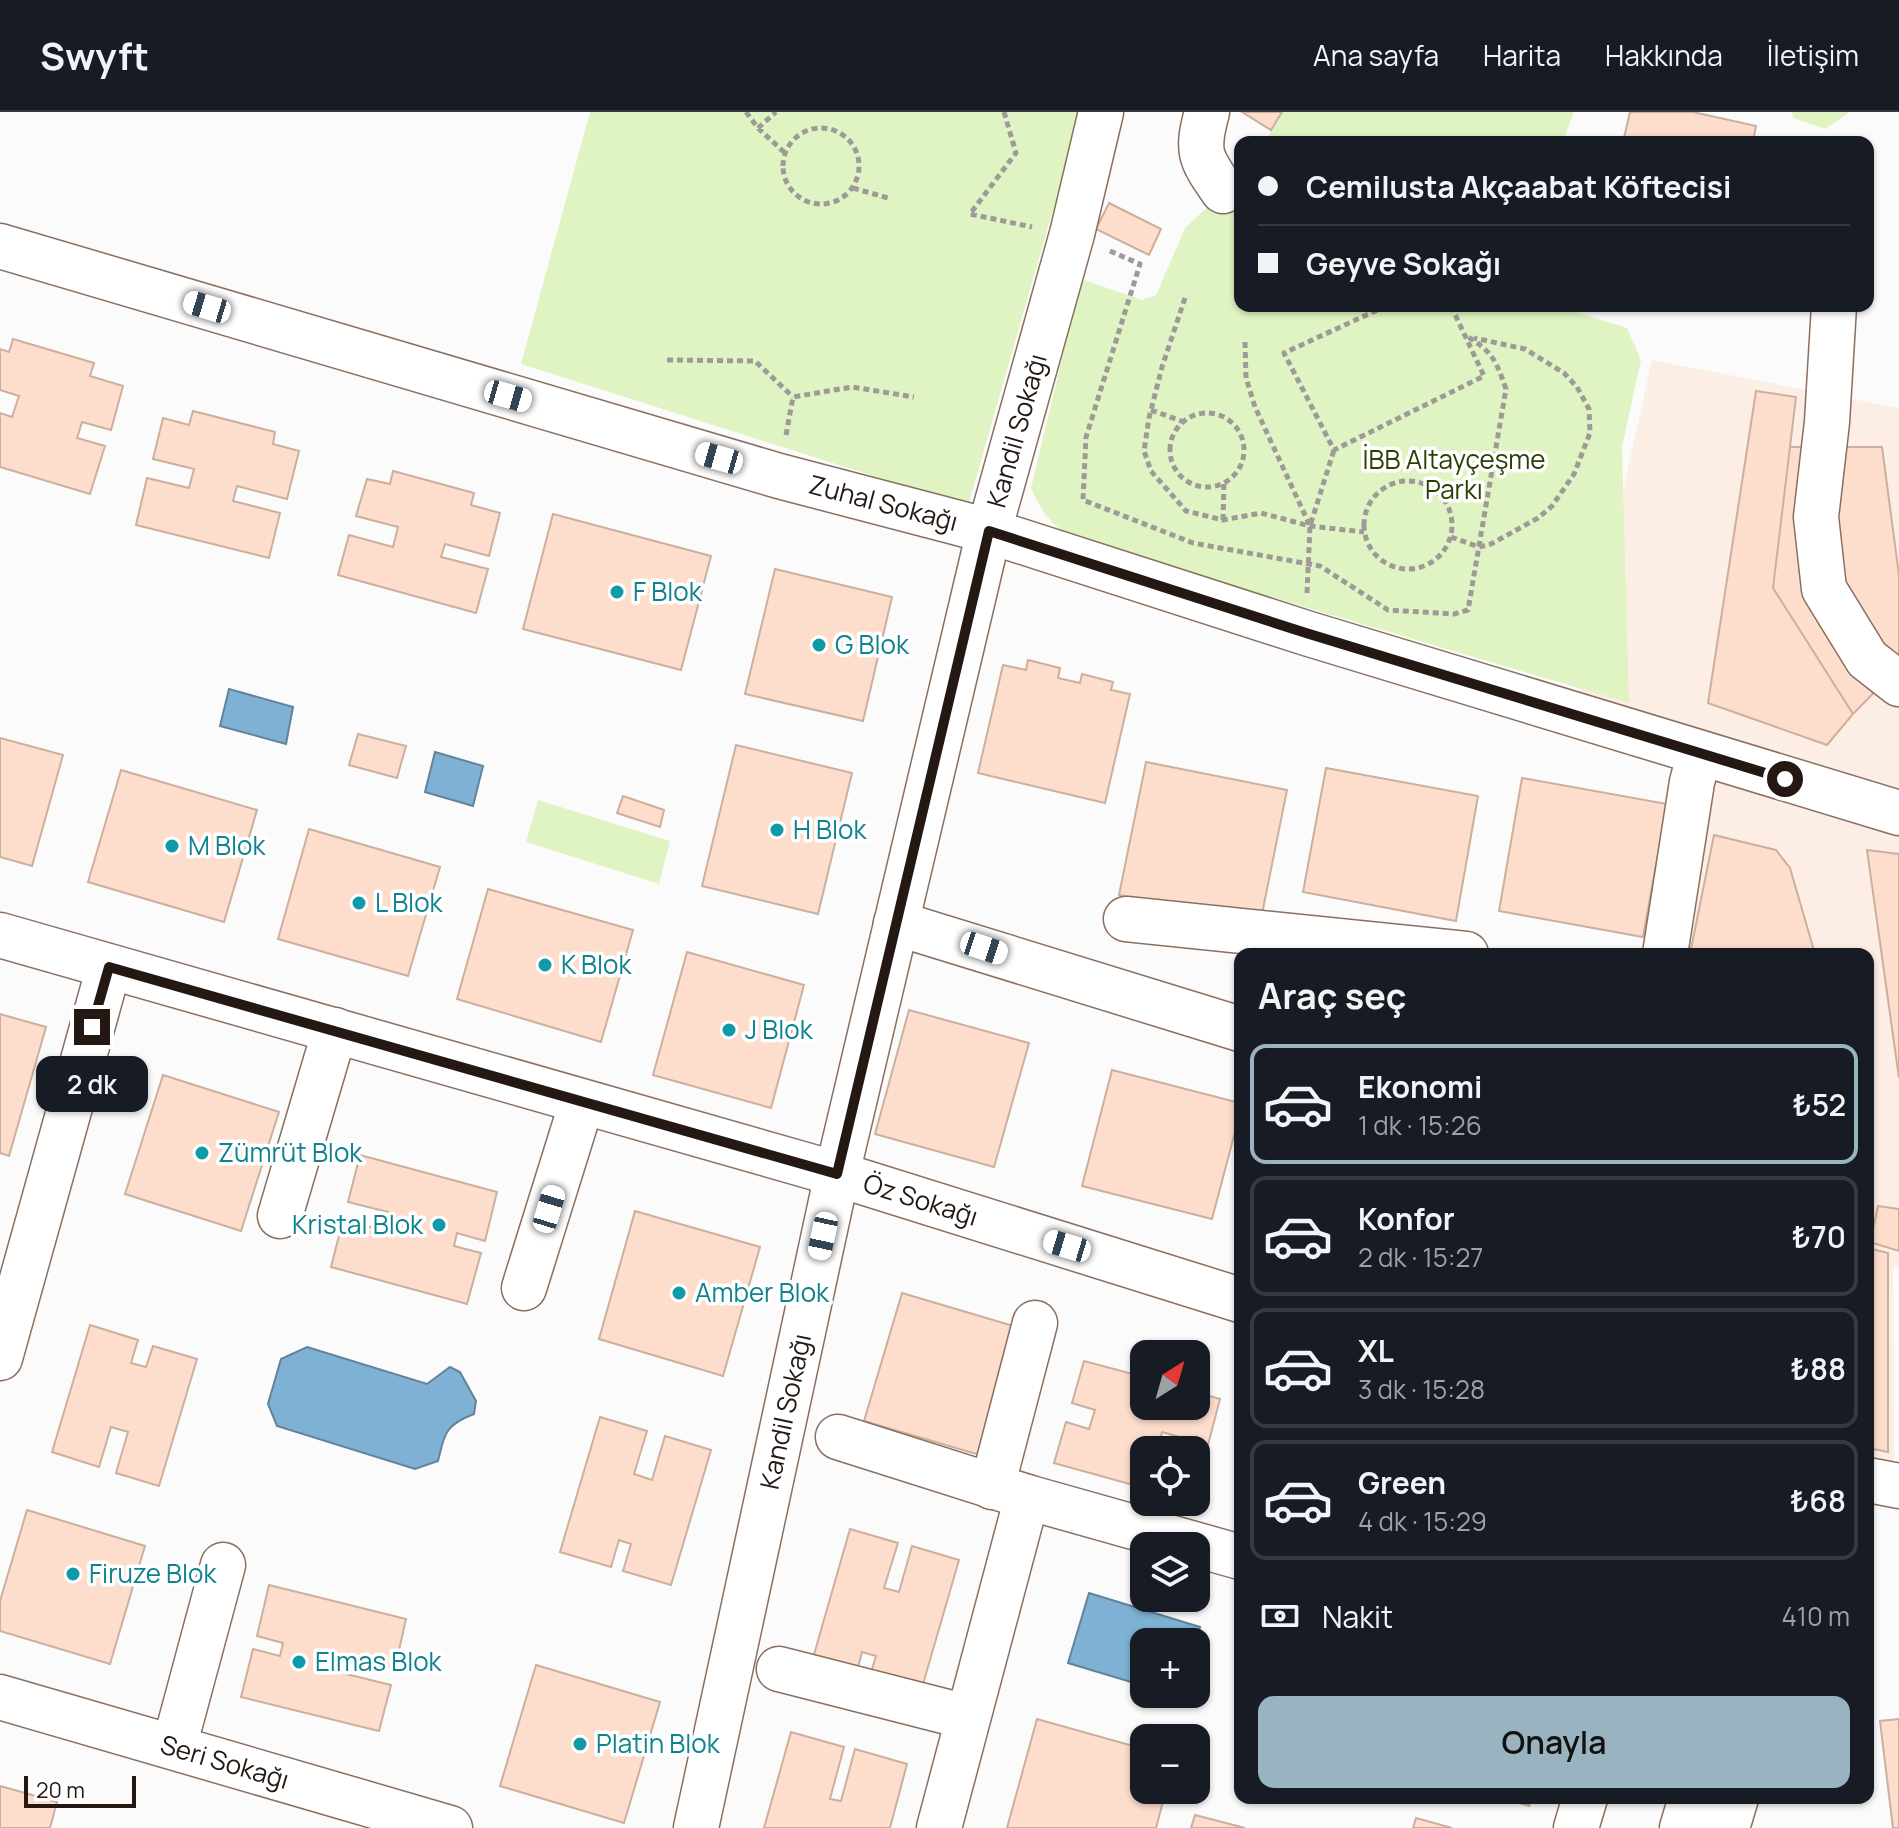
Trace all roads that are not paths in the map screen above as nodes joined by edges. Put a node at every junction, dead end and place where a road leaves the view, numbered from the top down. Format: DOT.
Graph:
graph roads {
  1 [pos="1101,112"];
  2 [pos="1207,112"];
  3 [pos="1223,191"];
  4 [pos="0,246"];
  5 [pos="1834,312"];
  6 [pos="989,531"];
  7 [pos="1899,684"];
  8 [pos="1700,753"];
  9 [pos="1899,813"];
  10 [pos="1126,919"];
  11 [pos="896,923"];
  12 [pos="0,935"];
  13 [pos="1408,948"];
  14 [pos="1666,948"];
  15 [pos="109,967"];
  16 [pos="1234,1027"];
  17 [pos="335,1030"];
  18 [pos="582,1102"];
  19 [pos="837,1174"];
  20 [pos="280,1216"];
  21 [pos="524,1288"];
  22 [pos="1234,1298"];
  23 [pos="1035,1323"];
  24 [pos="0,1358"];
  25 [pos="838,1437"];
  26 [pos="1874,1481"];
  27 [pos="1899,1486"];
  28 [pos="1009,1492"];
  29 [pos="1234,1555"];
  30 [pos="223,1565"];
  31 [pos="779,1669"];
  32 [pos="0,1697"];
  33 [pos="967,1717"];
  34 [pos="174,1747"];
  35 [pos="1583,1804"];
  36 [pos="1689,1804"];
  37 [pos="1734,1804"];
  38 [pos="450,1828"];
  39 [pos="696,1828"];
  40 [pos="939,1828"];
  41 [pos="1576,1828"];
  42 [pos="1682,1828"];
  43 [pos="1727,1828"];
  1 -- 6 [label="street, Kandil Sokağı"];
  2 -- 3 [label="street"];
  4 -- 6 [label="street, Zuhal Sokağı"];
  5 -- 7 [label="street"];
  6 -- 8 [label="street, Zuhal Sokağı"];
  6 -- 11 [label="street, Kandil Sokağı"];
  8 -- 9 [label="street, Zuhal Sokağı"];
  8 -- 14 [label="street"];
  10 -- 13 [label="street"];
  11 -- 16 [label="street"];
  11 -- 19 [label="street, Kandil Sokağı"];
  12 -- 15 [label="street, Öz Sokağı"];
  15 -- 17 [label="street, Öz Sokağı"];
  15 -- 24 [label="street"];
  17 -- 18 [label="street, Öz Sokağı"];
  17 -- 20 [label="street"];
  18 -- 19 [label="street, Öz Sokağı"];
  18 -- 21 [label="street"];
  19 -- 22 [label="street, Öz Sokağı"];
  19 -- 39 [label="street, Kandil Sokağı"];
  23 -- 28 [label="street"];
  25 -- 28 [label="street"];
  26 -- 27 [label="street"];
  28 -- 29 [label="street"];
  28 -- 33 [label="street"];
  30 -- 34 [label="street"];
  31 -- 33 [label="street"];
  32 -- 34 [label="street, Seri Sokağı"];
  33 -- 40 [label="street"];
  34 -- 38 [label="street, Seri Sokağı"];
  35 -- 41 [label="street"];
  36 -- 42 [label="street"];
  37 -- 43 [label="street"];
}
